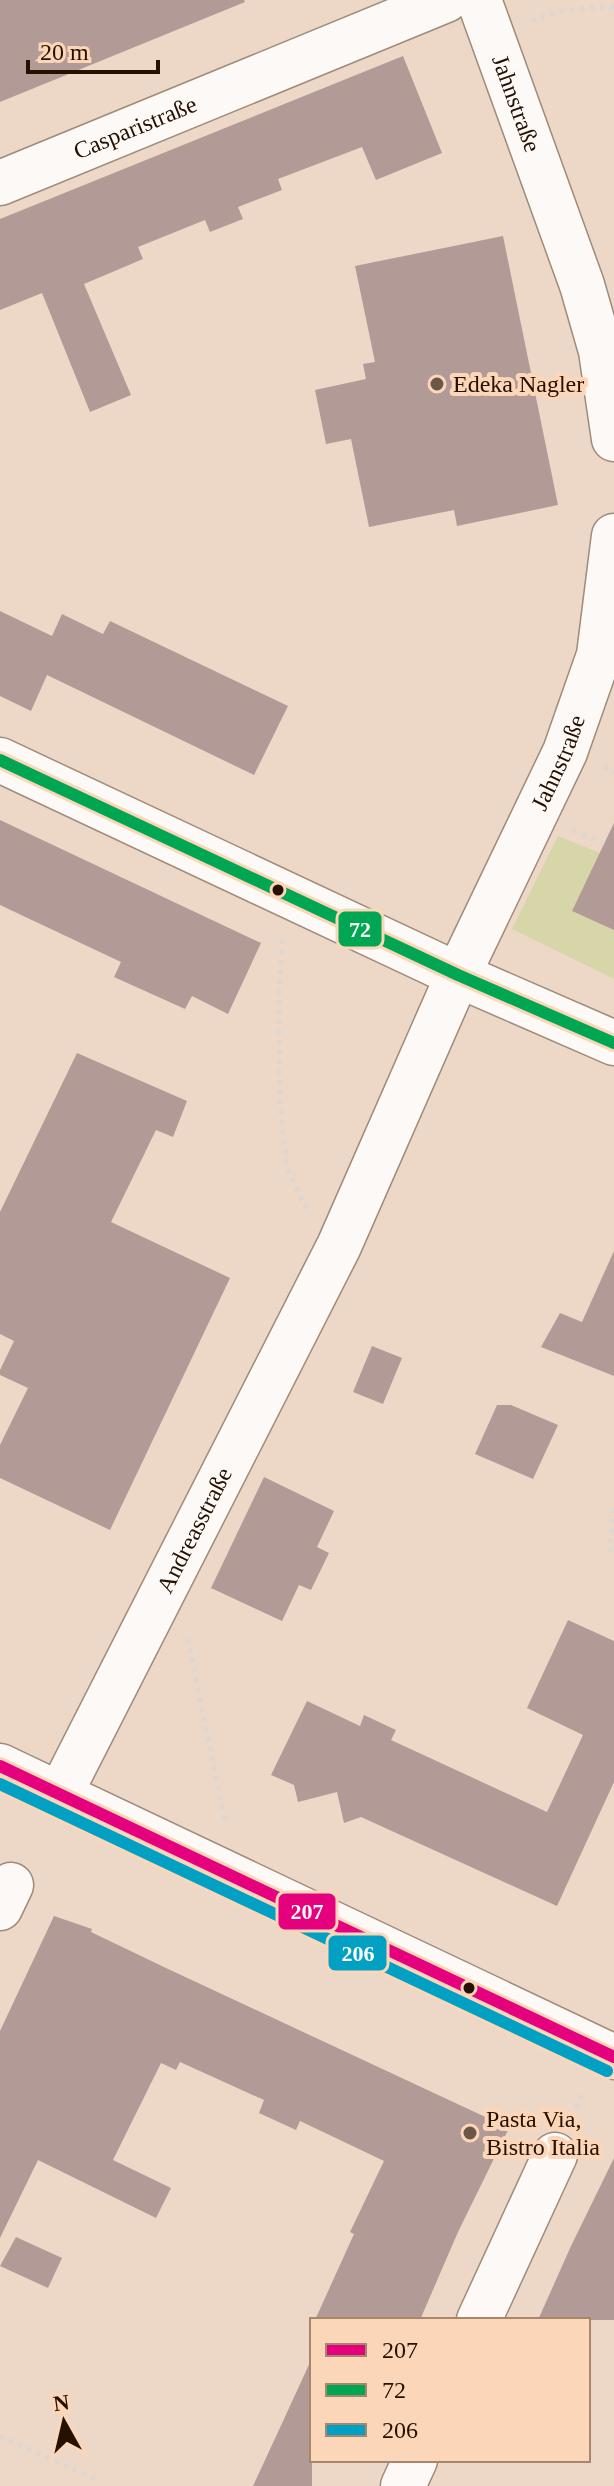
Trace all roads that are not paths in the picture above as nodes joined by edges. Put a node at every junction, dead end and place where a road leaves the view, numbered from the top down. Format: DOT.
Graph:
graph roads {
  1 [pos="446,0"];
  2 [pos="479,0"];
  3 [pos="0,183"];
  4 [pos="614,439"];
  5 [pos="614,536"];
  6 [pos="0,760"];
  7 [pos="458,975"];
  8 [pos="614,1043"];
  9 [pos="0,1766"];
  10 [pos="60,1794"];
  11 [pos="608,2054"];
  12 [pos="555,2155"];
  13 [pos="480,2318"];
  14 [pos="414,2462"];
  15 [pos="403,2486"];
  1 -- 3 [label="street, Casparistraße"];
  2 -- 4 [label="street, Jahnstraße"];
  5 -- 7 [label="street, Jahnstraße"];
  6 -- 7 [label="street"];
  7 -- 8 [label="street"];
  7 -- 10 [label="street, Andreasstraße"];
  9 -- 10 [label="street"];
  10 -- 11 [label="street"];
  12 -- 13 [label="street"];
  14 -- 15 [label="street"];
}
